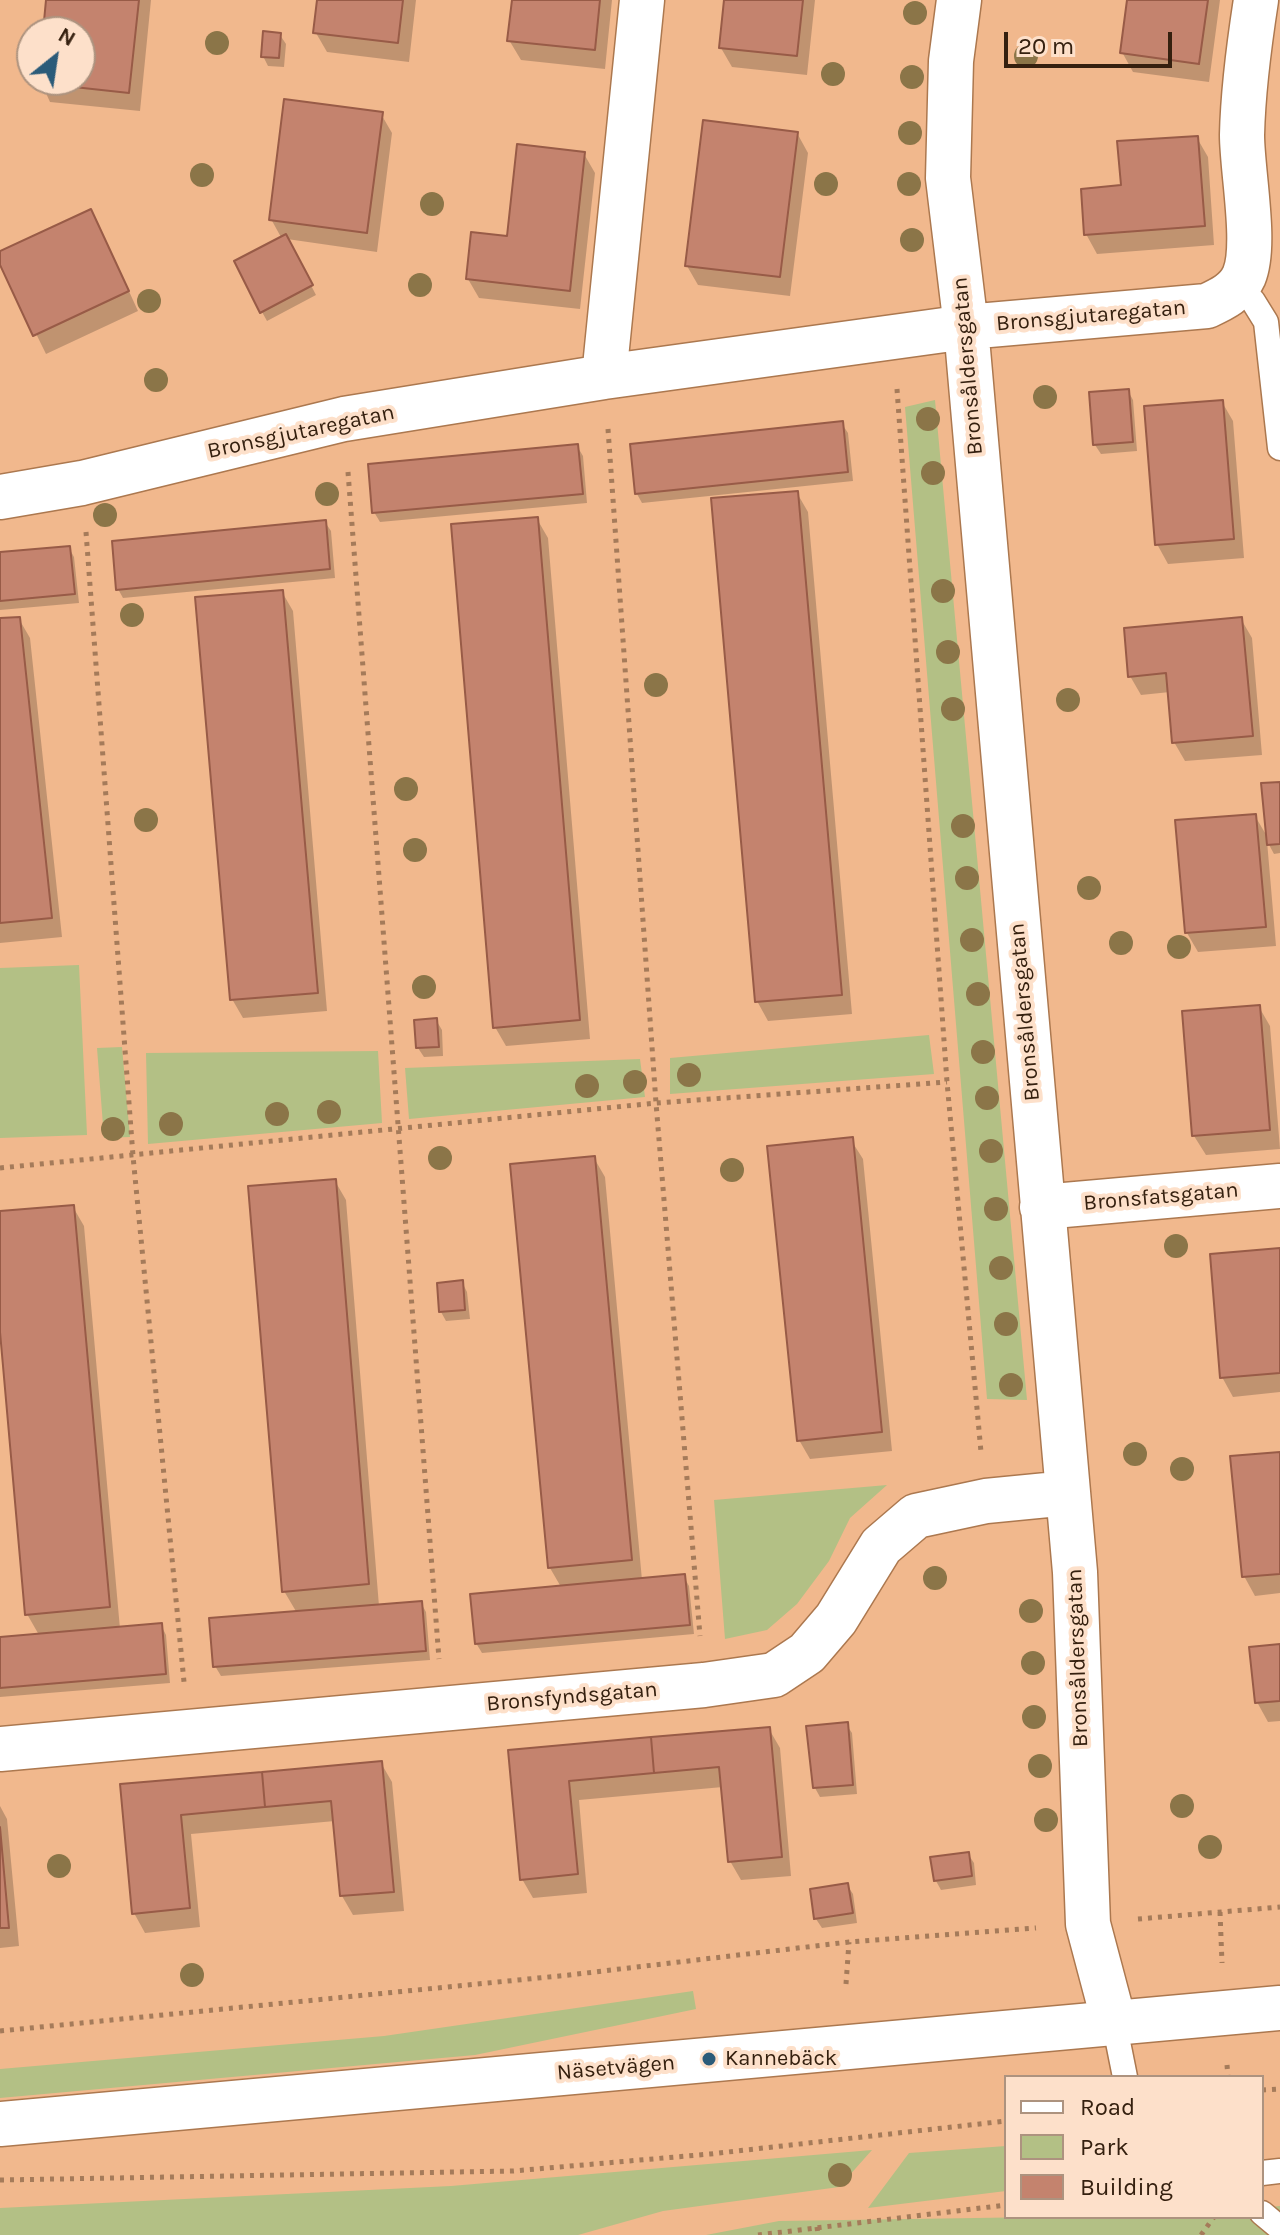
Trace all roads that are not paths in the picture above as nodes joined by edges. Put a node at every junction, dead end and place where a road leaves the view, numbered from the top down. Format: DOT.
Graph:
graph roads {
  1 [pos="642,0"];
  2 [pos="959,0"];
  3 [pos="1256,0"];
  4 [pos="1236,286"];
  5 [pos="966,327"];
  6 [pos="604,377"];
  7 [pos="1280,448"];
  8 [pos="0,497"];
  9 [pos="1280,1186"];
  10 [pos="1042,1207"];
  11 [pos="1068,1493"];
  12 [pos="0,1749"];
  13 [pos="1280,2008"];
  14 [pos="1114,2022"];
  15 [pos="1125,2075"];
  16 [pos="0,2124"];
  17 [pos="1264,2215"];
  18 [pos="1280,2228"];
  1 -- 6 [label="street"];
  2 -- 5 [label="street, Bronsåldersgatan"];
  3 -- 4 [label="street"];
  4 -- 5 [label="street, Bronsgjutaregatan"];
  4 -- 7 [label="lane"];
  5 -- 6 [label="street, Bronsgjutaregatan"];
  5 -- 10 [label="street, Bronsåldersgatan"];
  6 -- 8 [label="street, Bronsgjutaregatan"];
  9 -- 10 [label="street, Bronsfatsgatan"];
  10 -- 11 [label="street, Bronsåldersgatan"];
  11 -- 12 [label="street, Bronsfyndsgatan"];
  11 -- 14 [label="street, Bronsåldersgatan"];
  13 -- 14 [label="street, Näsetvägen"];
  14 -- 15 [label="lane"];
  14 -- 16 [label="street, Näsetvägen"];
  17 -- 18 [label="lane"];
}
